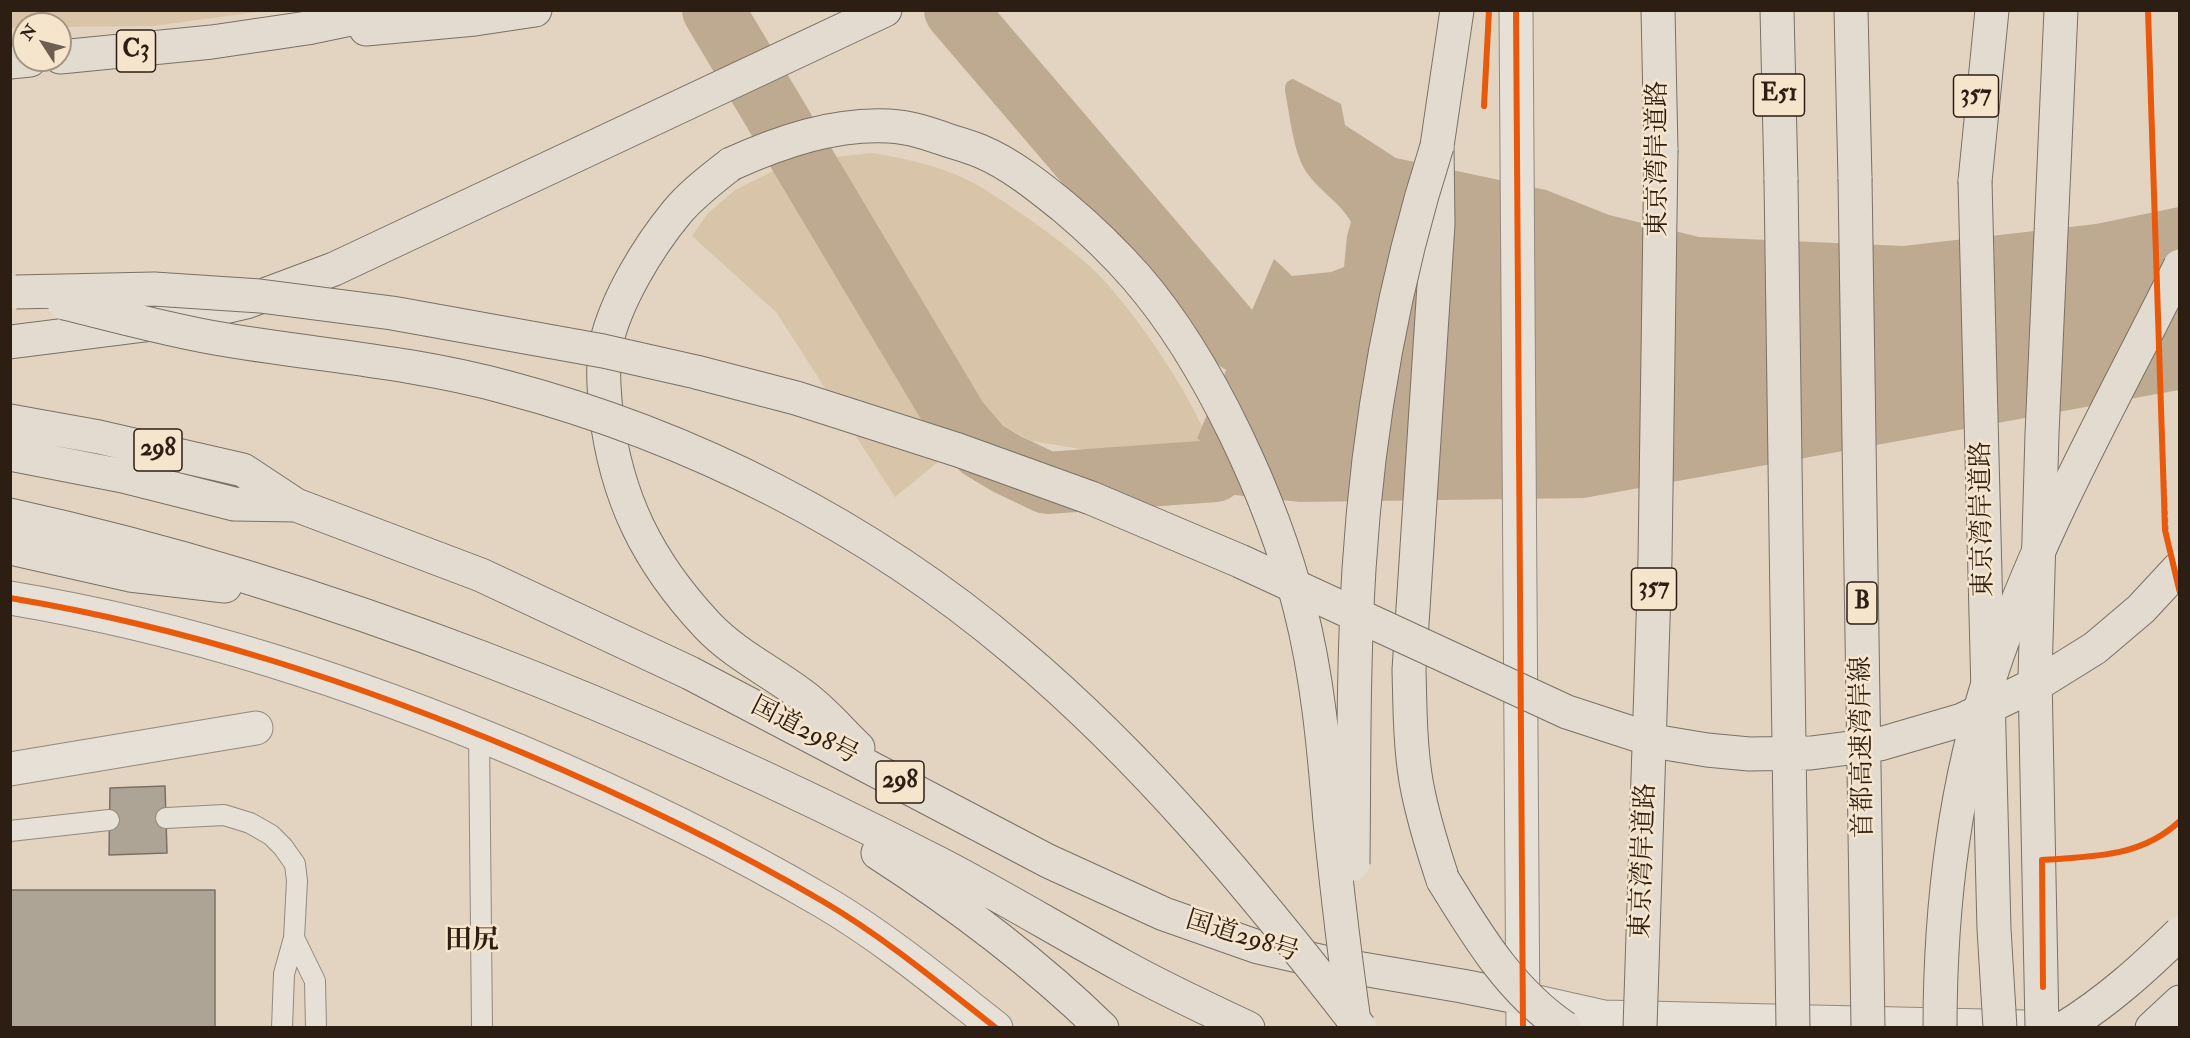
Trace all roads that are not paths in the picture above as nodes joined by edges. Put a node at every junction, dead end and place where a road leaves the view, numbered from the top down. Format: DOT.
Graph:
graph roads {
  1 [pos="393,10"];
  2 [pos="535,10"];
  3 [pos="885,10"];
  4 [pos="1457,10"];
  5 [pos="1659,10"];
  6 [pos="1777,10"];
  7 [pos="1851,10"];
  8 [pos="1976,10"];
  9 [pos="1992,10"];
  10 [pos="2061,10"];
  11 [pos="1516,23"];
  12 [pos="212,42"];
  13 [pos="72,56"];
  14 [pos="1437,146"];
  15 [pos="1976,181"];
  16 [pos="2180,266"];
  17 [pos="13,292"];
  18 [pos="10,342"];
  19 [pos="10,421"];
  20 [pos="10,454"];
  21 [pos="296,505"];
  22 [pos="10,515"];
  23 [pos="10,548"];
  24 [pos="2180,567"];
  25 [pos="310,596"];
  26 [pos="10,598"];
  27 [pos="256,728"];
  28 [pos="479,734"];
  29 [pos="731,763"];
  30 [pos="10,769"];
  31 [pos="886,774"];
  32 [pos="166,818"];
  33 [pos="110,820"];
  34 [pos="10,831"];
  35 [pos="2180,933"];
  36 [pos="294,938"];
  37 [pos="2180,1002"];
  38 [pos="1522,1013"];
  39 [pos="282,1028"];
  40 [pos="316,1028"];
  41 [pos="482,1028"];
  42 [pos="996,1028"];
  43 [pos="1102,1028"];
  44 [pos="1248,1028"];
  45 [pos="1358,1028"];
  46 [pos="1565,1028"];
  47 [pos="1640,1028"];
  48 [pos="1793,1028"];
  49 [pos="1868,1028"];
  50 [pos="1940,1028"];
  51 [pos="2000,1028"];
  52 [pos="2042,1028"];
  53 [pos="2066,1028"];
  54 [pos="2152,1028"];
  1 -- 12 [label="highway"];
  2 -- 12 [label="highway"];
  3 -- 18 [label="highway"];
  4 -- 14 [label="highway"];
  5 -- 47 [label="highway, 東京湾岸道路 / 357, bridge"];
  6 -- 48 [label="highway, E51, bridge"];
  7 -- 49 [label="highway, 首都高速湾岸線 / B, bridge"];
  8 -- 15 [label="highway, 東京湾岸道路 / 357"];
  9 -- 15 [label="highway"];
  10 -- 52 [label="highway, bridge"];
  11 -- 38 [label="street"];
  12 -- 13 [label="highway, C3"];
  14 -- 45 [label="highway, bridge"];
  14 -- 46 [label="highway, bridge"];
  15 -- 51 [label="highway, 東京湾岸道路 / 357, bridge"];
  16 -- 50 [label="highway, bridge"];
  17 -- 24 [label="highway, bridge"];
  17 -- 45 [label="highway, bridge"];
  19 -- 21 [label="highway, 国道298号 / 298"];
  20 -- 21 [label="highway, 国道298号 / 298"];
  21 -- 31 [label="highway, 国道298号 / 298"];
  22 -- 25 [label="highway"];
  23 -- 25 [label="highway"];
  25 -- 29 [label="highway"];
  26 -- 28 [label="street"];
  27 -- 30 [label="street"];
  28 -- 41 [label="lane"];
  28 -- 42 [label="street"];
  29 -- 43 [label="highway"];
  29 -- 44 [label="highway"];
  31 -- 38 [label="highway, 国道298号 / 298"];
  31 -- 45 [label="highway, bridge"];
  32 -- 36 [label="lane"];
  33 -- 34 [label="lane"];
  35 -- 53 [label="highway, bridge"];
  36 -- 39 [label="lane"];
  36 -- 40 [label="lane"];
  37 -- 54 [label="highway"];
  38 -- 53 [label="street"];
}
